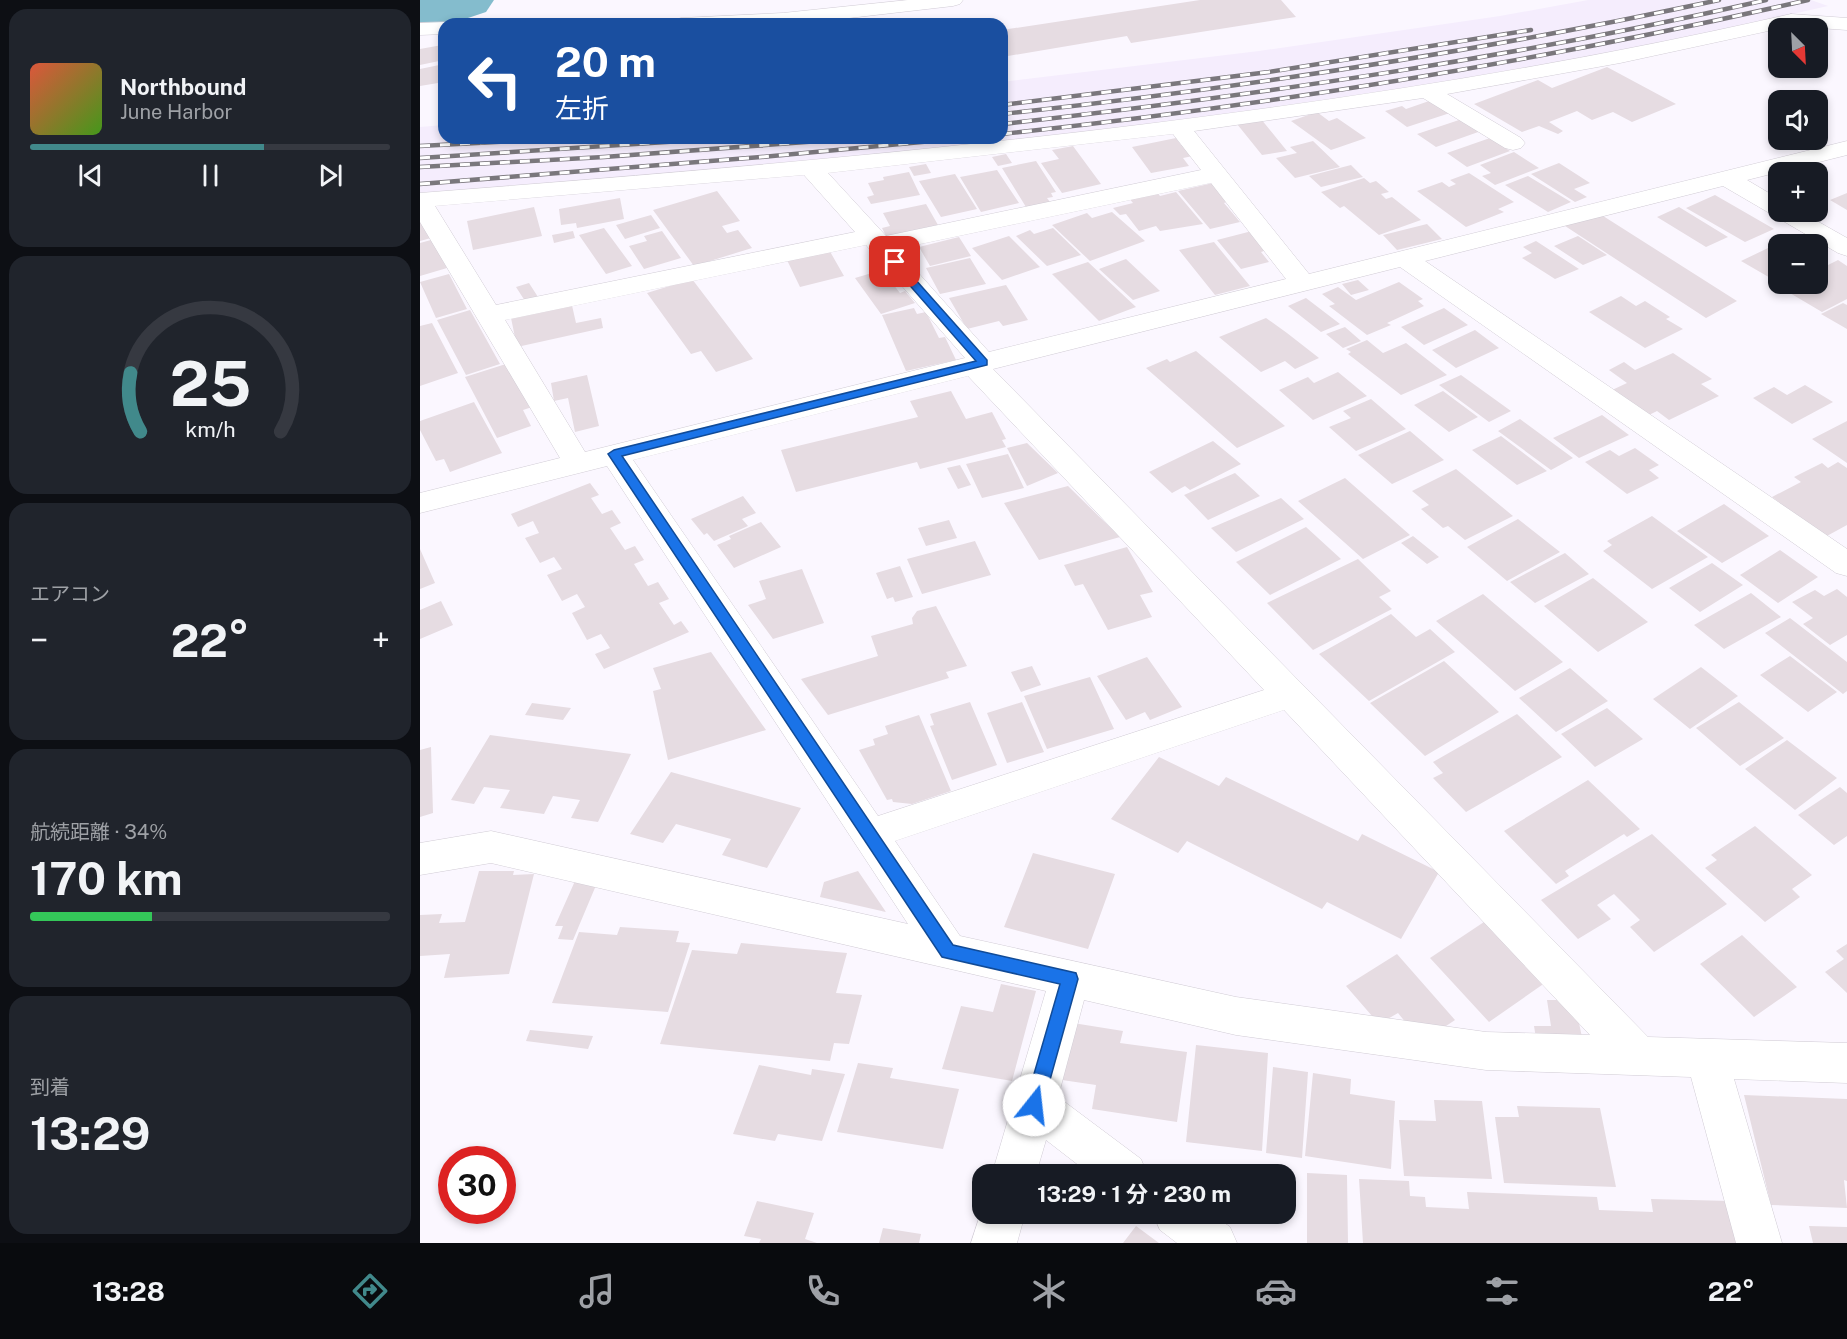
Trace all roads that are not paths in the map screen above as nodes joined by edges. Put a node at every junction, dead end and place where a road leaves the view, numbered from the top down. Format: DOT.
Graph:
graph roads {
  1 [pos="953,0"];
  2 [pos="794,18"];
  3 [pos="1847,24"];
  4 [pos="1427,91"];
  5 [pos="1180,128"];
  6 [pos="1513,143"];
  7 [pos="1847,148"];
  8 [pos="811,168"];
  9 [pos="1218,174"];
  10 [pos="1725,177"];
  11 [pos="420,201"];
  12 [pos="1768,202"];
  13 [pos="1802,222"];
  14 [pos="875,241"];
  15 [pos="1847,248"];
  16 [pos="1404,258"];
  17 [pos="1303,283"];
  18 [pos="488,315"];
  19 [pos="978,364"];
  20 [pos="614,454"];
  21 [pos="578,464"];
  22 [pos="420,503"];
  23 [pos="1847,566"];
  24 [pos="1290,695"];
  25 [pos="869,834"];
  26 [pos="420,859"];
  27 [pos="948,951"];
  28 [pos="1070,979"];
  29 [pos="1638,1056"];
  30 [pos="1707,1058"];
  31 [pos="1847,1062"];
  32 [pos="1034,1105"];
  33 [pos="1017,1164"];
  34 [pos="1112,1164"];
  35 [pos="1000,1224"];
  36 [pos="1189,1224"];
  37 [pos="994,1243"];
  38 [pos="1214,1243"];
  39 [pos="1760,1243"];
  1 -- 2 [label="street"];
  3 -- 4 [label="street"];
  4 -- 5 [label="street"];
  4 -- 6 [label="street"];
  5 -- 8 [label="street"];
  5 -- 9 [label="street"];
  7 -- 10 [label="street"];
  8 -- 11 [label="street"];
  8 -- 14 [label="street"];
  9 -- 14 [label="street"];
  9 -- 17 [label="street"];
  10 -- 12 [label="street"];
  10 -- 16 [label="street"];
  11 -- 18 [label="street"];
  13 -- 15 [label="street"];
  14 -- 18 [label="street"];
  14 -- 19 [label="street"];
  16 -- 17 [label="street"];
  16 -- 23 [label="street"];
  17 -- 19 [label="street"];
  18 -- 21 [label="street"];
  19 -- 20 [label="street"];
  19 -- 24 [label="street"];
  20 -- 21 [label="street"];
  20 -- 25 [label="street"];
  21 -- 22 [label="street"];
  24 -- 25 [label="street"];
  24 -- 29 [label="street"];
  25 -- 27 [label="street"];
  26 -- 27 [label="street"];
  27 -- 28 [label="street"];
  28 -- 29 [label="street"];
  28 -- 32 [label="street"];
  29 -- 30 [label="street"];
  30 -- 31 [label="street"];
  30 -- 39 [label="street"];
  32 -- 33 [label="street"];
  32 -- 34 [label="street"];
  35 -- 37 [label="street"];
  36 -- 38 [label="street"];
}
